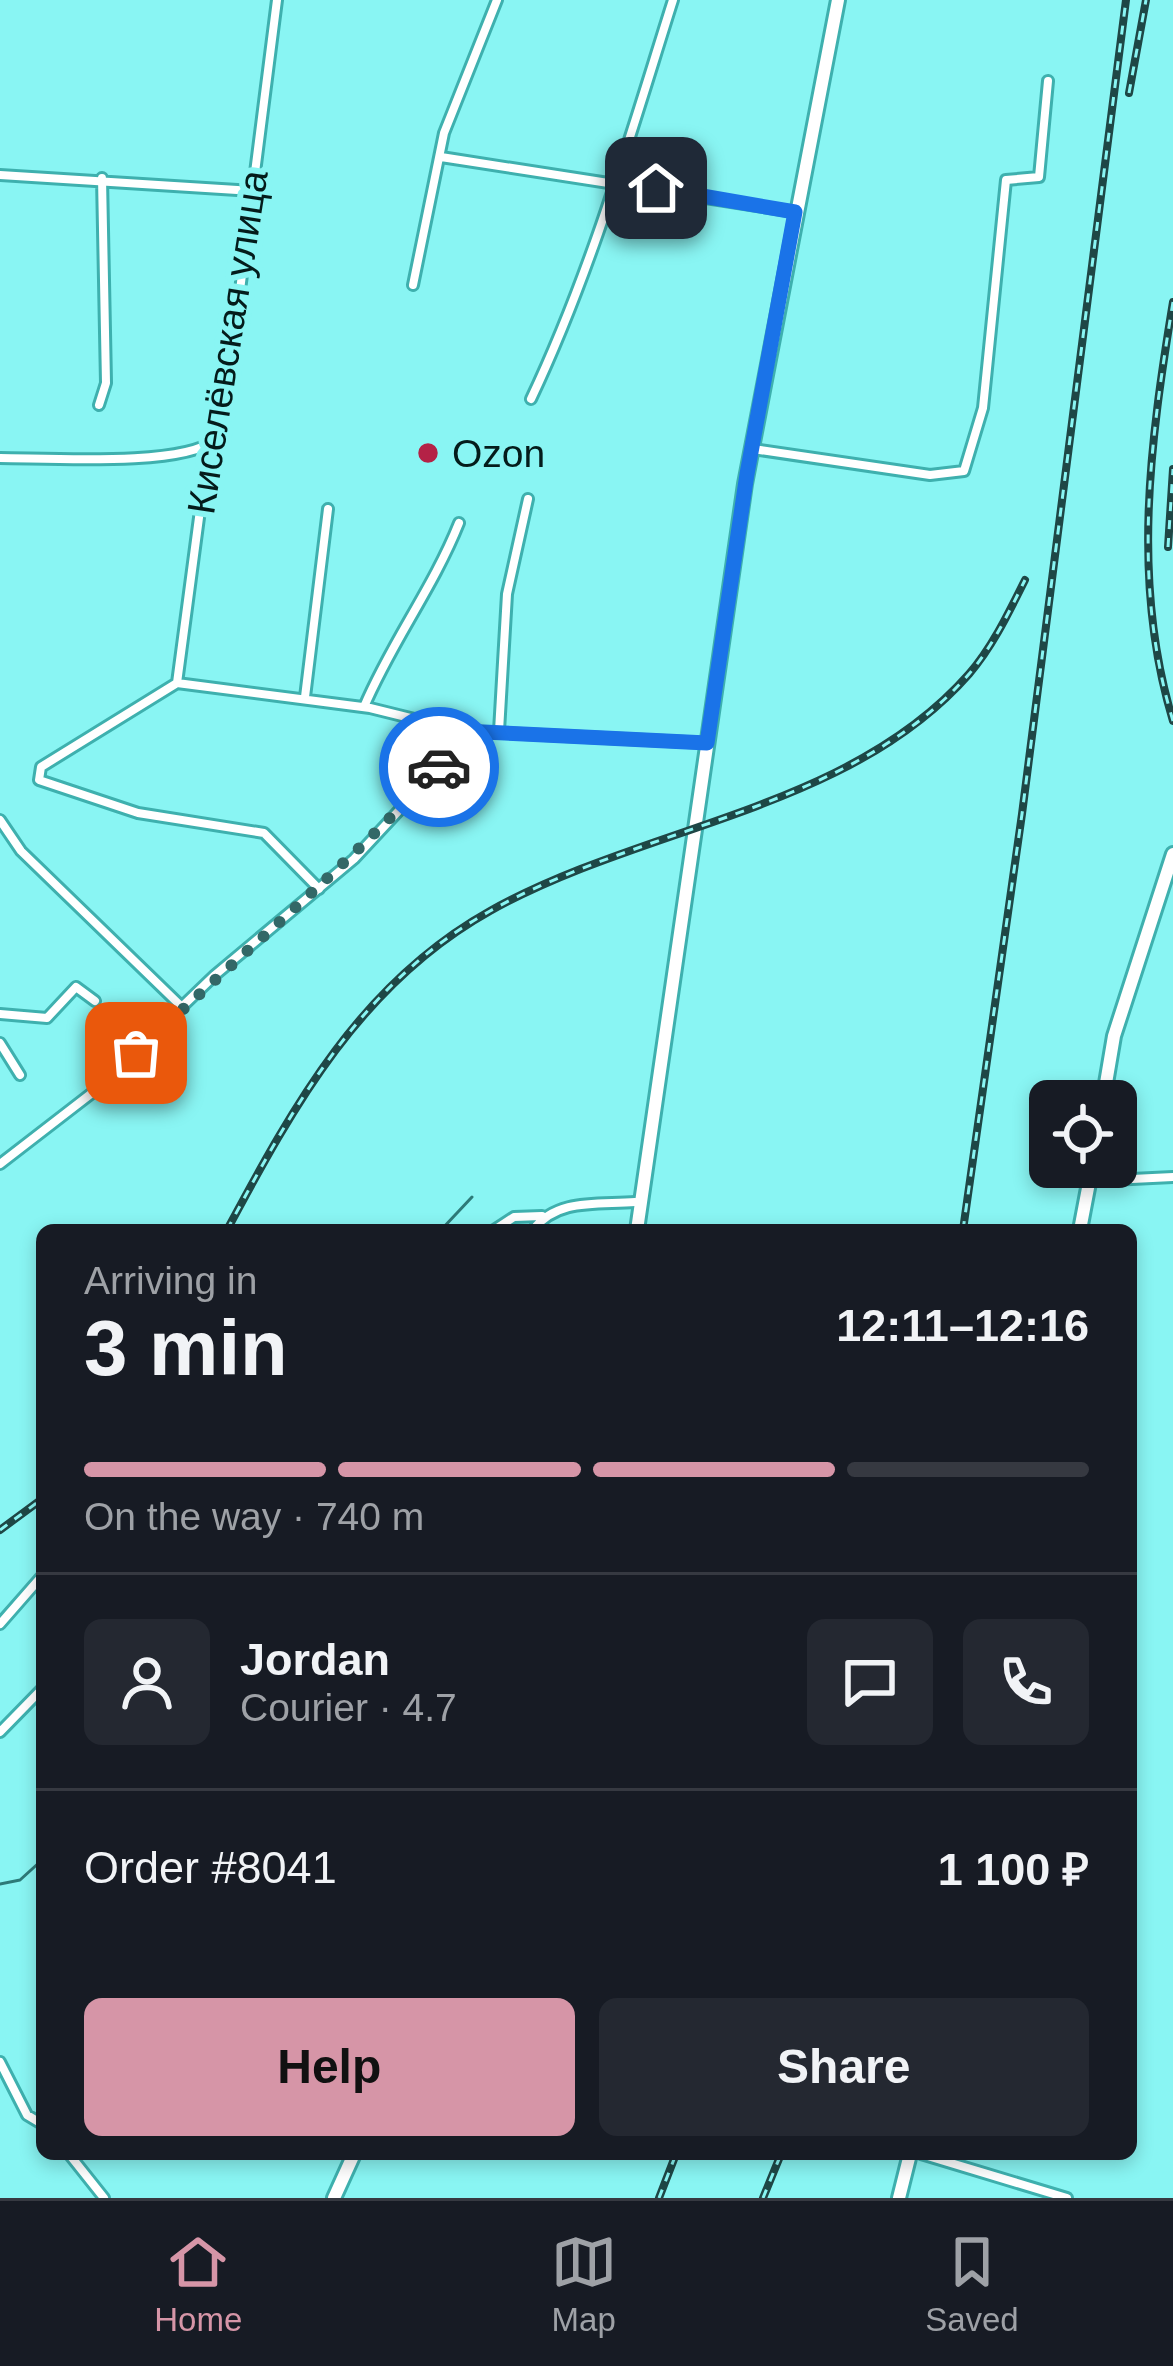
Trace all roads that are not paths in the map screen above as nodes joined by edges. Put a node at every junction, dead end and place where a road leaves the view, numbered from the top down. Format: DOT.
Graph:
graph roads {
  1 [pos="277,0"];
  2 [pos="497,0"];
  3 [pos="673,0"];
  4 [pos="838,0"];
  5 [pos="1048,81"];
  6 [pos="441,157"];
  7 [pos="0,175"];
  8 [pos="102,178"];
  9 [pos="619,181"];
  10 [pos="253,191"];
  11 [pos="795,212"];
  12 [pos="413,285"];
  13 [pos="531,399"];
  14 [pos="99,405"];
  15 [pos="219,435"];
  16 [pos="752,448"];
  17 [pos="0,458"];
  18 [pos="528,500"];
  19 [pos="328,509"];
  20 [pos="459,523"];
  21 [pos="177,683"];
  22 [pos="305,698"];
  23 [pos="364,707"];
  24 [pos="463,731"];
  25 [pos="500,731"];
  26 [pos="707,743"];
  27 [pos="0,820"];
  28 [pos="1173,854"];
  29 [pos="319,889"];
  30 [pos="95,1001"];
  31 [pos="183,1008"];
  32 [pos="0,1014"];
  33 [pos="0,1043"];
  34 [pos="20,1076"];
  35 [pos="1108,1080"];
  36 [pos="0,1164"];
  37 [pos="1137,1176"];
  38 [pos="1173,1177"];
  39 [pos="1088,1188"];
  40 [pos="634,1202"];
  41 [pos="543,1216"];
  42 [pos="503,1224"];
  43 [pos="537,1224"];
  44 [pos="638,1224"];
  45 [pos="1081,1224"];
  46 [pos="36,1583"];
  47 [pos="0,1624"];
  48 [pos="36,1695"];
  49 [pos="0,1732"];
  50 [pos="0,2062"];
  51 [pos="36,2120"];
  52 [pos="73,2160"];
  53 [pos="351,2160"];
  54 [pos="908,2160"];
  55 [pos="940,2160"];
  56 [pos="104,2198"];
  57 [pos="334,2198"];
  58 [pos="899,2198"];
  59 [pos="1067,2198"];
  1 -- 10 [label="street, Киселёвская улица"];
  2 -- 6 [label="street"];
  3 -- 9 [label="street"];
  4 -- 11 [label="main road"];
  5 -- 16 [label="street"];
  6 -- 9 [label="street"];
  6 -- 12 [label="street"];
  7 -- 8 [label="street"];
  8 -- 10 [label="street"];
  8 -- 14 [label="street"];
  9 -- 11 [label="street"];
  9 -- 13 [label="street"];
  10 -- 15 [label="street, Киселёвская улица"];
  11 -- 16 [label="main road"];
  15 -- 17 [label="street"];
  15 -- 21 [label="street, Киселёвская улица"];
  16 -- 26 [label="main road"];
  18 -- 25 [label="street"];
  19 -- 22 [label="street"];
  20 -- 23 [label="street"];
  21 -- 22 [label="street"];
  21 -- 29 [label="street"];
  22 -- 23 [label="street"];
  23 -- 24 [label="street"];
  24 -- 25 [label="street"];
  24 -- 29 [label="street"];
  25 -- 26 [label="street"];
  26 -- 44 [label="main road"];
  27 -- 31 [label="street"];
  28 -- 35 [label="main road"];
  29 -- 31 [label="street"];
  30 -- 32 [label="street"];
  31 -- 36 [label="street"];
  33 -- 34 [label="street"];
  37 -- 38 [label="street"];
  39 -- 45 [label="main road"];
  40 -- 41 [label="street"];
  41 -- 42 [label="street"];
  41 -- 43 [label="street"];
  46 -- 47 [label="street"];
  48 -- 49 [label="street"];
  50 -- 51 [label="street"];
  52 -- 56 [label="street"];
  53 -- 57 [label="main road"];
  54 -- 58 [label="main road"];
  55 -- 59 [label="street"];
}
